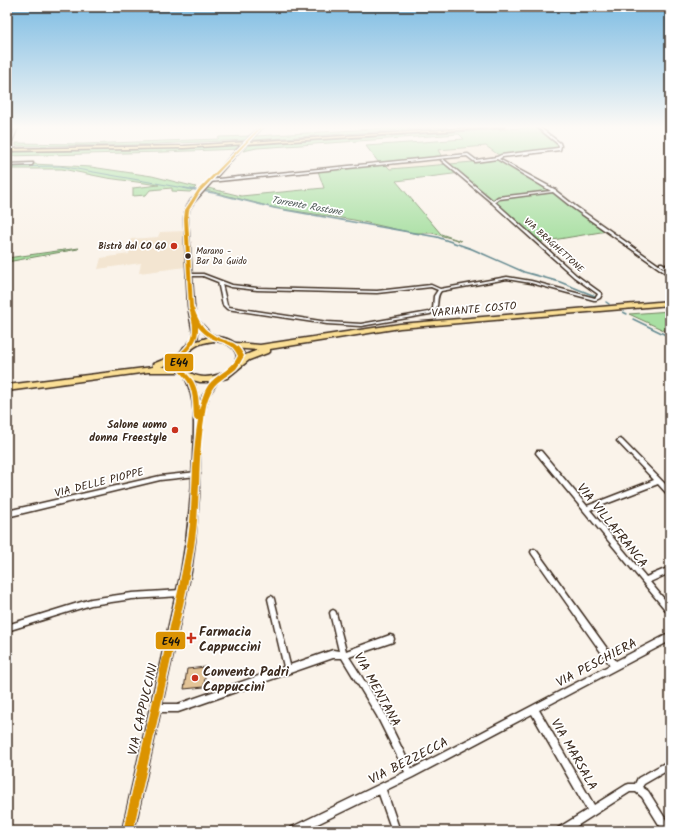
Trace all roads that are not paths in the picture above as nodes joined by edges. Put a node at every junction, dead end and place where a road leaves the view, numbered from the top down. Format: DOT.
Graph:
graph roads {
  1 [pos="224,166"];
  2 [pos="357,166"];
  3 [pos="449,166"];
  4 [pos="510,166"];
  5 [pos="209,181"];
  6 [pos="555,191"];
  7 [pos="493,202"];
  8 [pos="636,250"];
  9 [pos="670,270"];
  10 [pos="670,275"];
  11 [pos="189,276"];
  12 [pos="220,282"];
  13 [pos="440,290"];
  14 [pos="670,303"];
  15 [pos="194,318"];
  16 [pos="220,339"];
  17 [pos="189,346"];
  18 [pos="236,346"];
  19 [pos="281,346"];
  20 [pos="181,355"];
  21 [pos="236,367"];
  22 [pos="148,368"];
  23 [pos="181,370"];
  24 [pos="188,376"];
  25 [pos="218,378"];
  26 [pos="7,388"];
  27 [pos="198,428"];
  28 [pos="620,442"];
  29 [pos="539,453"];
  30 [pos="197,474"];
  31 [pos="659,481"];
  32 [pos="670,493"];
  33 [pos="586,509"];
  34 [pos="7,514"];
  35 [pos="534,552"];
  36 [pos="670,570"];
  37 [pos="645,581"];
  38 [pos="181,592"];
  39 [pos="272,599"];
  40 [pos="670,611"];
  41 [pos="332,613"];
  42 [pos="7,628"];
  43 [pos="670,637"];
  44 [pos="390,639"];
  45 [pos="344,655"];
  46 [pos="615,666"];
  47 [pos="288,670"];
  48 [pos="155,708"];
  49 [pos="534,709"];
  50 [pos="670,764"];
  51 [pos="410,774"];
  52 [pos="382,788"];
  53 [pos="637,788"];
  54 [pos="592,812"];
  55 [pos="128,831"];
  56 [pos="292,831"];
  57 [pos="396,831"];
  58 [pos="561,831"];
  59 [pos="668,831"];
  1 -- 5 [label="main road, bridge"];
  2 -- 5 [label="street"];
  3 -- 7 [label="street"];
  4 -- 6 [label="street"];
  5 -- 11 [label="main road"];
  6 -- 7 [label="street"];
  6 -- 8 [label="street"];
  7 -- 13 [label="street, VIA BRAGHETTONE"];
  8 -- 9 [label="street"];
  8 -- 10 [label="street"];
  11 -- 12 [label="street, VIA BRAGHETTONE"];
  11 -- 15 [label="main road"];
  12 -- 13 [label="street, VIA BRAGHETTONE"];
  12 -- 13 [label="street"];
  14 -- 19 [label="highway, VARIANTE COSTO"];
  15 -- 16 [label="main road"];
  15 -- 17 [label="main road"];
  16 -- 17 [label="main road"];
  16 -- 18 [label="main road"];
  17 -- 20 [label="main road"];
  18 -- 19 [label="highway"];
  18 -- 21 [label="main road"];
  19 -- 21 [label="highway"];
  20 -- 22 [label="main road"];
  20 -- 23 [label="main road"];
  21 -- 25 [label="main road"];
  22 -- 23 [label="main road"];
  22 -- 26 [label="main road"];
  23 -- 24 [label="main road"];
  24 -- 25 [label="main road"];
  24 -- 27 [label="main road, VIA CAPPUCCINI"];
  25 -- 27 [label="main road, VIA CAPPUCCINI"];
  27 -- 30 [label="main road, VIA CAPPUCCINI"];
  28 -- 31 [label="street"];
  29 -- 33 [label="street, VIA VILLAFRANCA"];
  30 -- 34 [label="street, VIA DELLE PIOPPE"];
  30 -- 38 [label="main road, VIA CAPPUCCINI"];
  31 -- 32 [label="street"];
  31 -- 33 [label="street"];
  33 -- 37 [label="street, VIA VILLAFRANCA"];
  35 -- 46 [label="street"];
  36 -- 37 [label="street"];
  37 -- 40 [label="street, VIA VILLAFRANCA"];
  38 -- 42 [label="street"];
  38 -- 48 [label="main road, VIA CAPPUCCINI"];
  39 -- 47 [label="street"];
  41 -- 45 [label="street, VIA MENTANA"];
  43 -- 46 [label="street, VIA PESCHIERA"];
  44 -- 45 [label="street"];
  45 -- 47 [label="street"];
  45 -- 51 [label="street, VIA MENTANA"];
  46 -- 49 [label="street, VIA PESCHIERA"];
  47 -- 48 [label="street"];
  48 -- 55 [label="main road, VIA CAPPUCCINI"];
  49 -- 51 [label="street, VIA BEZZECCA"];
  49 -- 54 [label="street, VIA MARSALA"];
  50 -- 53 [label="street"];
  51 -- 52 [label="street, VIA BEZZECCA"];
  52 -- 56 [label="street, VIA BEZZECCA"];
  52 -- 57 [label="street"];
  53 -- 54 [label="street"];
  53 -- 59 [label="street"];
  54 -- 58 [label="street"];
}
